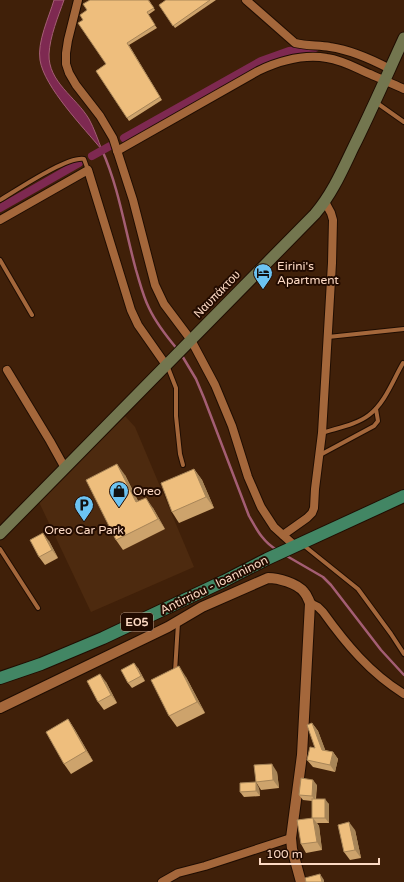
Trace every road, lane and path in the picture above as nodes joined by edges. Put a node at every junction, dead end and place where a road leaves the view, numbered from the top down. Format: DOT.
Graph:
graph roads {
  1 [pos="78,0"];
  2 [pos="246,0"];
  3 [pos="404,38"];
  4 [pos="390,69"];
  5 [pos="385,81"];
  6 [pos="404,89"];
  7 [pos="375,102"];
  8 [pos="404,122"];
  9 [pos="117,151"];
  10 [pos="88,170"];
  11 [pos="0,200"];
  12 [pos="325,202"];
  13 [pos="0,220"];
  14 [pos="0,260"];
  15 [pos="32,315"];
  16 [pos="404,329"];
  17 [pos="328,337"];
  18 [pos="189,342"];
  19 [pos="170,361"];
  20 [pos="403,363"];
  21 [pos="7,370"];
  22 [pos="376,409"];
  23 [pos="322,433"];
  24 [pos="319,456"];
  25 [pos="183,465"];
  26 [pos="65,468"];
  27 [pos="404,496"];
  28 [pos="0,534"];
  29 [pos="283,535"];
  30 [pos="296,546"];
  31 [pos="0,549"];
  32 [pos="263,561"];
  33 [pos="268,578"];
  34 [pos="310,603"];
  35 [pos="38,608"];
  36 [pos="178,621"];
  37 [pos="404,654"];
  38 [pos="175,672"];
  39 [pos="0,678"];
  40 [pos="404,694"];
  41 [pos="0,708"];
  42 [pos="291,838"];
  43 [pos="162,882"];
  44 [pos="301,882"];
  1 -- 9 [label="street"];
  2 -- 4 [label="street"];
  3 -- 4 [label="main road, Ναυπάκτου"];
  4 -- 5 [label="main road, Ναυπάκτου"];
  5 -- 6 [label="street"];
  5 -- 7 [label="main road, Ναυπάκτου"];
  5 -- 9 [label="street"];
  7 -- 8 [label="lane"];
  7 -- 12 [label="main road, Ναυπάκτου"];
  9 -- 18 [label="street"];
  10 -- 11 [label="lane"];
  10 -- 13 [label="street"];
  10 -- 19 [label="street"];
  12 -- 17 [label="street"];
  12 -- 18 [label="main road, Ναυπάκτου"];
  14 -- 15 [label="lane"];
  16 -- 17 [label="lane"];
  17 -- 23 [label="street"];
  18 -- 19 [label="main road, Ναυπάκτου"];
  18 -- 29 [label="street"];
  19 -- 25 [label="lane"];
  19 -- 26 [label="main road, Ναυπάκτου"];
  20 -- 22 [label="lane"];
  21 -- 26 [label="street"];
  22 -- 23 [label="lane"];
  22 -- 24 [label="lane"];
  23 -- 24 [label="street"];
  24 -- 29 [label="street"];
  26 -- 28 [label="main road, Ναυπάκτου"];
  27 -- 30 [label="main road, Antirriou - Ioanninon / ΕΟ5"];
  29 -- 30 [label="street"];
  30 -- 32 [label="main road, Antirriou - Ioanninon / ΕΟ5"];
  30 -- 37 [label="lane"];
  31 -- 35 [label="lane"];
  32 -- 33 [label="street"];
  32 -- 39 [label="main road, Antirriou - Ioanninon / ΕΟ5"];
  33 -- 34 [label="street"];
  33 -- 36 [label="street"];
  34 -- 40 [label="street"];
  34 -- 42 [label="street"];
  36 -- 38 [label="lane"];
  36 -- 41 [label="street"];
  42 -- 43 [label="street"];
  42 -- 44 [label="street"];
}
